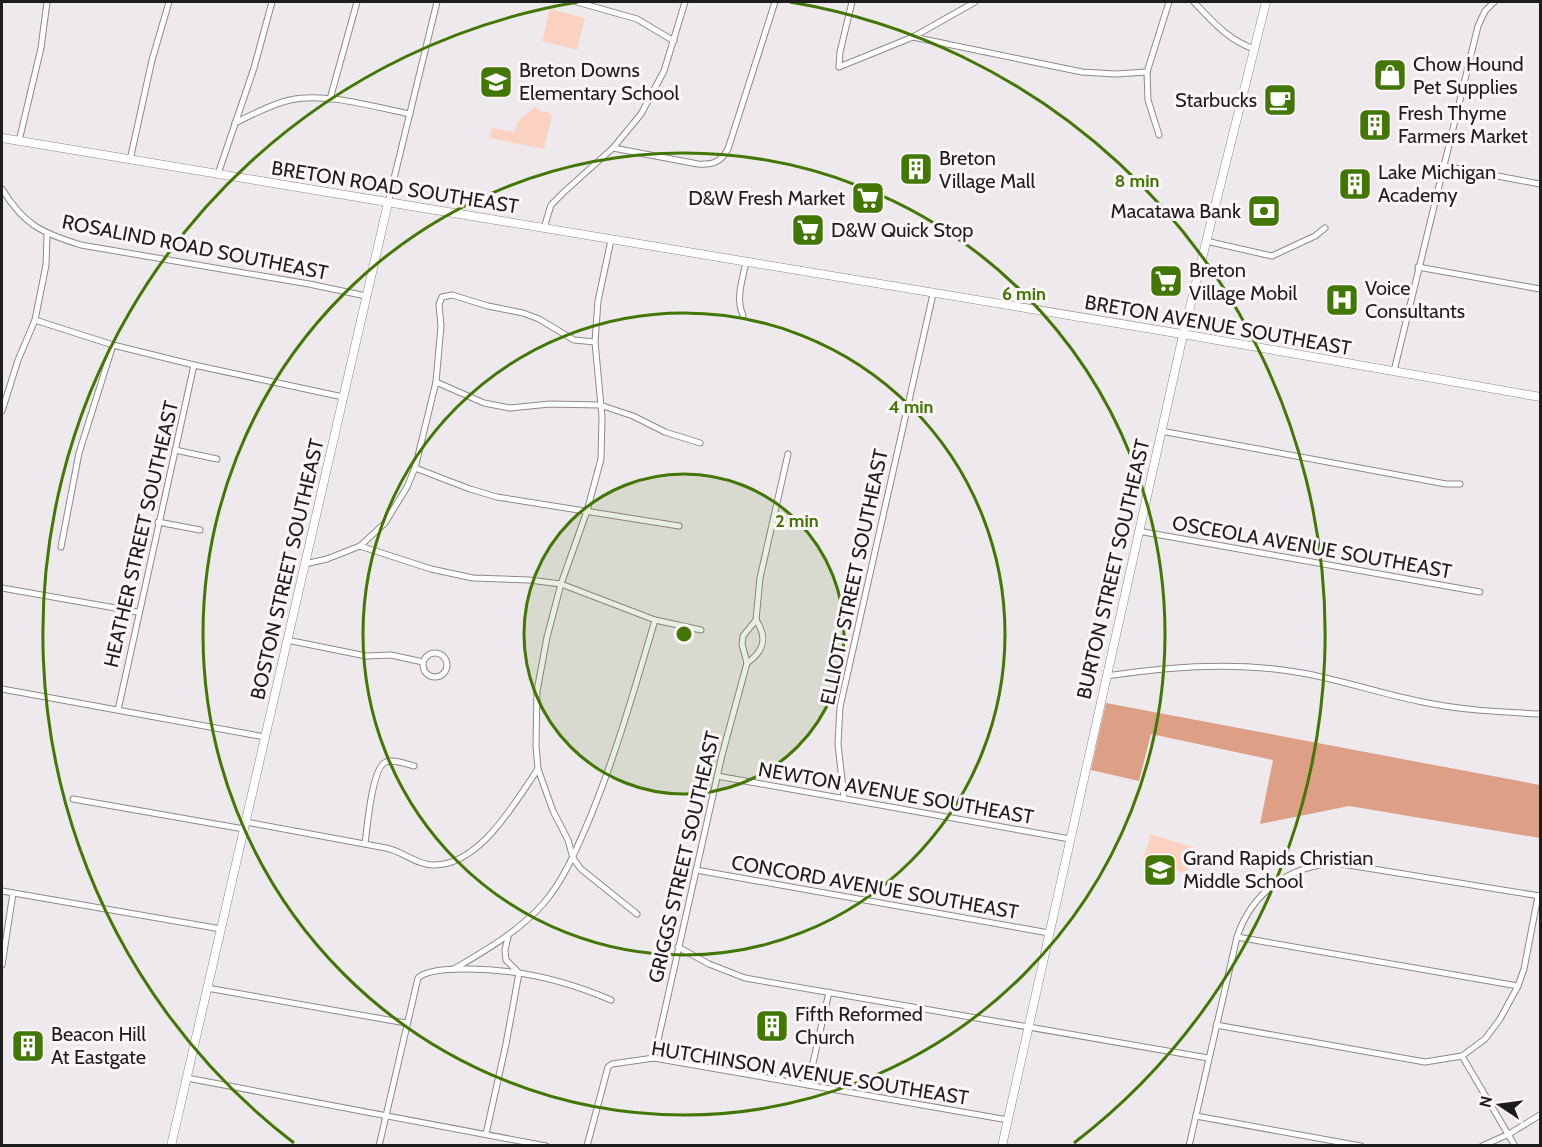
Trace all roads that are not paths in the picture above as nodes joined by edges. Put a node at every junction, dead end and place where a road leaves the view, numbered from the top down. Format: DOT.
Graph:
graph roads {
  1 [pos="47,2"];
  2 [pos="169,2"];
  3 [pos="272,2"];
  4 [pos="357,2"];
  5 [pos="437,2"];
  6 [pos="577,2"];
  7 [pos="685,2"];
  8 [pos="775,2"];
  9 [pos="852,2"];
  10 [pos="975,2"];
  11 [pos="1169,2"];
  12 [pos="1194,2"];
  13 [pos="1266,2"];
  14 [pos="1494,2"];
  15 [pos="590,3"];
  16 [pos="913,37"];
  17 [pos="674,41"];
  18 [pos="1254,49"];
  19 [pos="1147,72"];
  20 [pos="330,99"];
  21 [pos="410,114"];
  22 [pos="235,123"];
  23 [pos="1159,135"];
  24 [pos="2,138"];
  25 [pos="19,141"];
  26 [pos="613,148"];
  27 [pos="130,160"];
  28 [pos="1444,166"];
  29 [pos="218,174"];
  30 [pos="1540,184"];
  31 [pos="2,189"];
  32 [pos="388,203"];
  33 [pos="544,228"];
  34 [pos="1325,228"];
  35 [pos="47,234"];
  36 [pos="611,240"];
  37 [pos="1206,241"];
  38 [pos="747,262"];
  39 [pos="1419,267"];
  40 [pos="783,268"];
  41 [pos="1540,289"];
  42 [pos="933,294"];
  43 [pos="366,296"];
  44 [pos="743,315"];
  45 [pos="35,321"];
  46 [pos="1183,335"];
  47 [pos="595,342"];
  48 [pos="113,345"];
  49 [pos="194,365"];
  50 [pos="1394,371"];
  51 [pos="436,382"];
  52 [pos="343,397"];
  53 [pos="1540,398"];
  54 [pos="600,405"];
  55 [pos="2,411"];
  56 [pos="1161,431"];
  57 [pos="700,443"];
  58 [pos="175,450"];
  59 [pos="788,454"];
  60 [pos="216,459"];
  61 [pos="415,468"];
  62 [pos="1460,484"];
  63 [pos="588,511"];
  64 [pos="158,522"];
  65 [pos="679,526"];
  66 [pos="200,530"];
  67 [pos="1138,531"];
  68 [pos="360,546"];
  69 [pos="61,547"];
  70 [pos="305,564"];
  71 [pos="561,584"];
  72 [pos="2,588"];
  73 [pos="1480,592"];
  74 [pos="138,612"];
  75 [pos="655,620"];
  76 [pos="756,620"];
  77 [pos="701,630"];
  78 [pos="287,640"];
  79 [pos="423,662"];
  80 [pos="747,663"];
  81 [pos="1106,676"];
  82 [pos="2,689"];
  83 [pos="118,710"];
  84 [pos="1540,714"];
  85 [pos="265,737"];
  86 [pos="414,766"];
  87 [pos="538,769"];
  88 [pos="717,776"];
  89 [pos="844,798"];
  90 [pos="73,799"];
  91 [pos="245,825"];
  92 [pos="1070,839"];
  93 [pos="365,844"];
  94 [pos="573,858"];
  95 [pos="696,870"];
  96 [pos="2,891"];
  97 [pos="14,893"];
  98 [pos="1539,896"];
  99 [pos="637,914"];
  100 [pos="221,929"];
  101 [pos="1049,933"];
  102 [pos="509,935"];
  103 [pos="1237,937"];
  104 [pos="678,947"];
  105 [pos="2,965"];
  106 [pos="454,969"];
  107 [pos="519,973"];
  108 [pos="1518,986"];
  109 [pos="207,988"];
  110 [pos="829,992"];
  111 [pos="611,1000"];
  112 [pos="406,1023"];
  113 [pos="1216,1026"];
  114 [pos="1028,1027"];
  115 [pos="1462,1056"];
  116 [pos="654,1058"];
  117 [pos="1208,1058"];
  118 [pos="187,1078"];
  119 [pos="808,1085"];
  120 [pos="1540,1115"];
  121 [pos="386,1116"];
  122 [pos="1196,1116"];
  123 [pos="1008,1120"];
  124 [pos="486,1134"];
  125 [pos="1509,1134"];
  126 [pos="171,1146"];
  127 [pos="379,1146"];
  128 [pos="546,1146"];
  129 [pos="587,1146"];
  130 [pos="1002,1146"];
  131 [pos="1189,1146"];
  132 [pos="1360,1146"];
  133 [pos="1482,1146"];
  134 [pos="1515,1146"];
  1 -- 25 [label="street"];
  2 -- 27 [label="street"];
  3 -- 22 [label="street"];
  4 -- 20 [label="street"];
  5 -- 21 [label="street, BOSTON STREET SOUTHEAST"];
  6 -- 15 [label="street"];
  7 -- 17 [label="street"];
  8 -- 26 [label="street"];
  9 -- 16 [label="street"];
  10 -- 16 [label="street"];
  11 -- 19 [label="street"];
  12 -- 18 [label="street"];
  13 -- 18 [label="main road, BURTON STREET SOUTHEAST"];
  14 -- 28 [label="street"];
  15 -- 17 [label="street"];
  16 -- 19 [label="street"];
  17 -- 26 [label="street"];
  18 -- 37 [label="main road, BURTON STREET SOUTHEAST"];
  19 -- 23 [label="street"];
  20 -- 21 [label="street"];
  20 -- 22 [label="street"];
  21 -- 32 [label="street, BOSTON STREET SOUTHEAST"];
  22 -- 29 [label="street"];
  24 -- 25 [label="main road, BRETON ROAD SOUTHEAST"];
  25 -- 27 [label="main road, BRETON ROAD SOUTHEAST"];
  26 -- 33 [label="street"];
  27 -- 29 [label="main road, BRETON ROAD SOUTHEAST"];
  28 -- 30 [label="street"];
  28 -- 39 [label="street"];
  29 -- 32 [label="main road, BRETON ROAD SOUTHEAST"];
  31 -- 35 [label="street, ROSALIND ROAD SOUTHEAST"];
  32 -- 33 [label="main road, BRETON ROAD SOUTHEAST"];
  32 -- 43 [label="main road, BOSTON STREET SOUTHEAST"];
  33 -- 36 [label="main road, BRETON ROAD SOUTHEAST"];
  34 -- 37 [label="street"];
  35 -- 43 [label="street, ROSALIND ROAD SOUTHEAST"];
  35 -- 45 [label="street"];
  36 -- 38 [label="main road, BRETON ROAD SOUTHEAST"];
  36 -- 47 [label="street"];
  37 -- 46 [label="main road, BURTON STREET SOUTHEAST"];
  38 -- 40 [label="main road, BRETON ROAD SOUTHEAST"];
  38 -- 44 [label="street"];
  39 -- 41 [label="street"];
  39 -- 50 [label="street"];
  40 -- 42 [label="main road, BRETON AVENUE SOUTHEAST"];
  42 -- 46 [label="main road, BRETON AVENUE SOUTHEAST"];
  42 -- 89 [label="street, ELLIOTT STREET SOUTHEAST"];
  43 -- 52 [label="main road, BOSTON STREET SOUTHEAST"];
  45 -- 48 [label="street"];
  45 -- 55 [label="street"];
  46 -- 50 [label="main road, BRETON AVENUE SOUTHEAST"];
  46 -- 56 [label="main road, BURTON STREET SOUTHEAST"];
  47 -- 51 [label="street"];
  47 -- 54 [label="street"];
  48 -- 49 [label="street"];
  48 -- 69 [label="street"];
  49 -- 52 [label="street"];
  49 -- 58 [label="street, HEATHER STREET SOUTHEAST"];
  50 -- 53 [label="main road, BRETON AVENUE SOUTHEAST"];
  51 -- 54 [label="street"];
  51 -- 61 [label="street"];
  52 -- 70 [label="main road, BOSTON STREET SOUTHEAST"];
  54 -- 57 [label="street"];
  54 -- 63 [label="street"];
  56 -- 62 [label="street"];
  56 -- 67 [label="main road, BURTON STREET SOUTHEAST"];
  58 -- 60 [label="street"];
  58 -- 64 [label="street, HEATHER STREET SOUTHEAST"];
  59 -- 76 [label="street, GRIGGS STREET SOUTHEAST"];
  61 -- 63 [label="street"];
  61 -- 68 [label="street"];
  63 -- 65 [label="street"];
  63 -- 71 [label="street"];
  64 -- 66 [label="street"];
  64 -- 74 [label="street, HEATHER STREET SOUTHEAST"];
  67 -- 73 [label="street, OSCEOLA AVENUE SOUTHEAST"];
  67 -- 81 [label="main road, BURTON STREET SOUTHEAST"];
  68 -- 70 [label="street"];
  68 -- 71 [label="street"];
  70 -- 78 [label="main road, BOSTON STREET SOUTHEAST"];
  71 -- 75 [label="street"];
  71 -- 87 [label="street"];
  72 -- 74 [label="street"];
  74 -- 83 [label="street, HEATHER STREET SOUTHEAST"];
  75 -- 77 [label="street"];
  75 -- 94 [label="street"];
  76 -- 80 [label="street, GRIGGS STREET SOUTHEAST"];
  76 -- 80 [label="street, GRIGGS STREET SOUTHEAST"];
  78 -- 79 [label="street"];
  78 -- 85 [label="main road, BOSTON STREET SOUTHEAST"];
  79 -- 79 [label="street"];
  80 -- 88 [label="street, GRIGGS STREET SOUTHEAST"];
  81 -- 84 [label="street"];
  81 -- 92 [label="main road, BURTON STREET SOUTHEAST"];
  82 -- 83 [label="street"];
  83 -- 85 [label="street"];
  85 -- 91 [label="main road, BOSTON STREET SOUTHEAST"];
  86 -- 93 [label="street"];
  87 -- 93 [label="street"];
  87 -- 94 [label="street"];
  88 -- 89 [label="street, NEWTON AVENUE SOUTHEAST"];
  88 -- 95 [label="street, GRIGGS STREET SOUTHEAST"];
  89 -- 92 [label="street, NEWTON AVENUE SOUTHEAST"];
  90 -- 91 [label="street"];
  91 -- 93 [label="street"];
  91 -- 100 [label="main road, BOSTON STREET SOUTHEAST"];
  92 -- 101 [label="main road, BURTON STREET SOUTHEAST"];
  94 -- 99 [label="street"];
  94 -- 102 [label="street"];
  95 -- 101 [label="street, CONCORD AVENUE SOUTHEAST"];
  95 -- 104 [label="street, GRIGGS STREET SOUTHEAST"];
  96 -- 97 [label="street"];
  97 -- 100 [label="street"];
  97 -- 105 [label="street"];
  98 -- 103 [label="street"];
  98 -- 108 [label="street"];
  100 -- 109 [label="main road, BOSTON STREET SOUTHEAST"];
  101 -- 114 [label="main road, BURTON STREET SOUTHEAST"];
  102 -- 106 [label="street"];
  102 -- 107 [label="street"];
  103 -- 108 [label="street"];
  103 -- 113 [label="street"];
  104 -- 110 [label="street"];
  104 -- 116 [label="street, GRIGGS STREET SOUTHEAST"];
  106 -- 107 [label="street"];
  106 -- 112 [label="street"];
  107 -- 111 [label="street"];
  107 -- 124 [label="street"];
  108 -- 115 [label="street"];
  109 -- 112 [label="street"];
  109 -- 118 [label="main road, BOSTON STREET SOUTHEAST"];
  110 -- 114 [label="street"];
  110 -- 119 [label="street"];
  112 -- 121 [label="street"];
  113 -- 115 [label="street"];
  113 -- 117 [label="street"];
  114 -- 117 [label="street"];
  114 -- 123 [label="main road, BURTON STREET SOUTHEAST"];
  115 -- 125 [label="street"];
  116 -- 119 [label="street, HUTCHINSON AVENUE SOUTHEAST"];
  116 -- 129 [label="street, HUTCHINSON AVENUE SOUTHEAST"];
  117 -- 122 [label="street"];
  118 -- 121 [label="street"];
  118 -- 126 [label="main road, BOSTON STREET SOUTHEAST"];
  119 -- 123 [label="street, HUTCHINSON AVENUE SOUTHEAST"];
  120 -- 125 [label="street"];
  121 -- 124 [label="street"];
  121 -- 127 [label="street"];
  122 -- 131 [label="street"];
  122 -- 132 [label="street"];
  123 -- 130 [label="main road, BURTON STREET SOUTHEAST"];
  124 -- 128 [label="street"];
  125 -- 133 [label="street"];
  125 -- 134 [label="street"];
}
